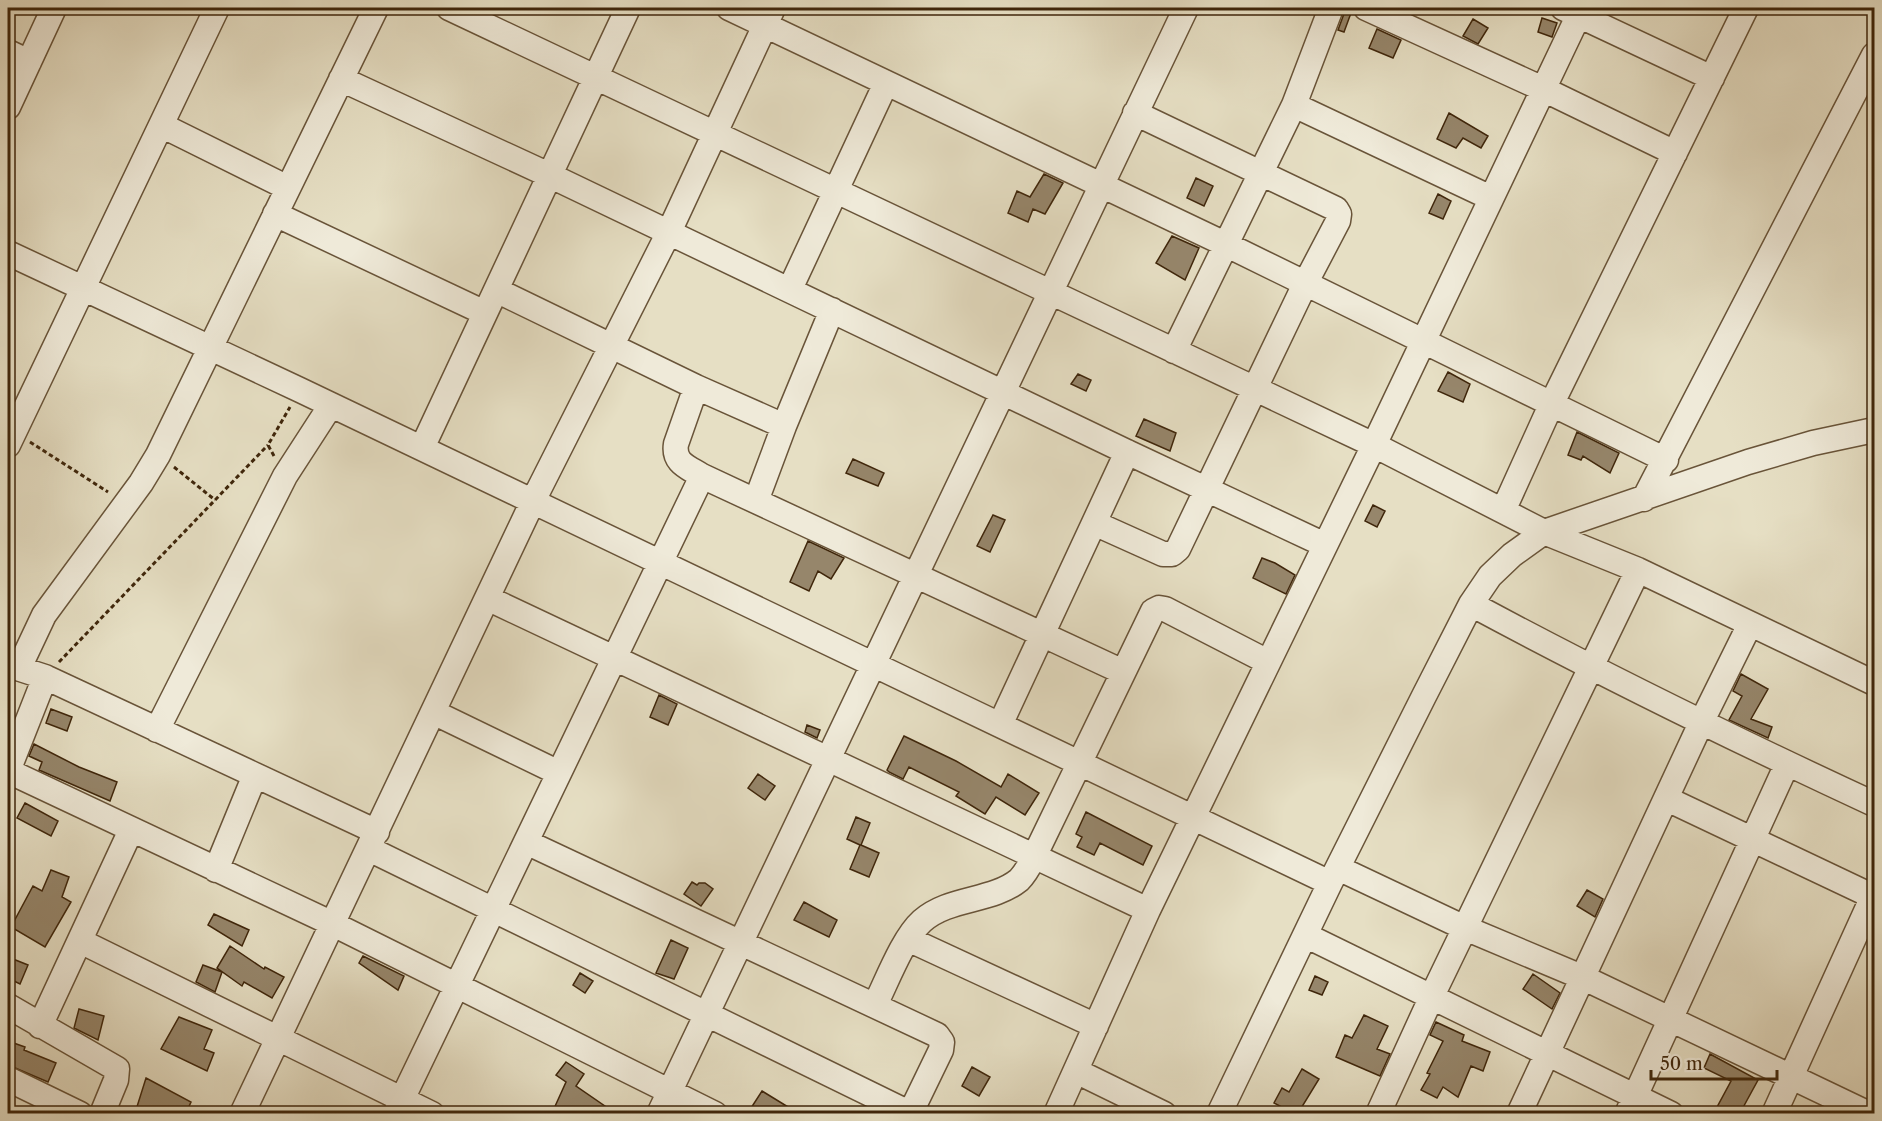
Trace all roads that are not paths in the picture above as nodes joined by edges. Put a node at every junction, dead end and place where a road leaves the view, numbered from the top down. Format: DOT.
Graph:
graph roads {
  1 [pos="54,8"];
  2 [pos="217,8"];
  3 [pos="376,8"];
  4 [pos="449,8"];
  5 [pos="628,8"];
  6 [pos="729,8"];
  7 [pos="1186,8"];
  8 [pos="1331,8"];
  9 [pos="1366,8"];
  10 [pos="1746,8"];
  11 [pos="1575,10"];
  12 [pos="769,16"];
  13 [pos="1875,55"];
  14 [pos="18,57"];
  15 [pos="595,77"];
  16 [pos="1712,78"];
  17 [pos="341,79"];
  18 [pos="886,83"];
  19 [pos="1543,89"];
  20 [pos="1294,105"];
  21 [pos="8,107"];
  22 [pos="1135,112"];
  23 [pos="161,125"];
  24 [pos="715,134"];
  25 [pos="1675,153"];
  26 [pos="1261,172"];
  27 [pos="549,175"];
  28 [pos="1101,185"];
  29 [pos="288,188"];
  30 [pos="836,191"];
  31 [pos="1491,198"];
  32 [pos="275,214"];
  33 [pos="669,232"];
  34 [pos="1225,244"];
  35 [pos="8,253"];
  36 [pos="1305,284"];
  37 [pos="83,288"];
  38 [pos="790,289"];
  39 [pos="496,290"];
  40 [pos="1051,293"];
  41 [pos="832,310"];
  42 [pos="485,313"];
  43 [pos="1423,341"];
  44 [pos="611,346"];
  45 [pos="209,347"];
  46 [pos="1174,351"];
  47 [pos="696,387"];
  48 [pos="1255,389"];
  49 [pos="1002,392"];
  50 [pos="331,405"];
  51 [pos="1551,405"];
  52 [pos="784,426"];
  53 [pos="1875,430"];
  54 [pos="11,439"];
  55 [pos="1374,446"];
  56 [pos="422,448"];
  57 [pos="1127,452"];
  58 [pos="1666,460"];
  59 [pos="702,476"];
  60 [pos="1206,490"];
  61 [pos="1644,499"];
  62 [pos="533,501"];
  63 [pos="756,501"];
  64 [pos="1503,511"];
  65 [pos="1094,523"];
  66 [pos="1544,532"];
  67 [pos="1325,544"];
  68 [pos="661,562"];
  69 [pos="1638,570"];
  70 [pos="916,576"];
  71 [pos="487,598"];
  72 [pos="1471,603"];
  73 [pos="1750,624"];
  74 [pos="1042,634"];
  75 [pos="615,658"];
  76 [pos="1268,662"];
  77 [pos="873,664"];
  78 [pos="13,667"];
  79 [pos="1591,668"];
  80 [pos="1123,672"];
  81 [pos="45,677"];
  82 [pos="1875,682"];
  83 [pos="433,712"];
  84 [pos="1701,723"];
  85 [pos="1000,725"];
  86 [pos="158,730"];
  87 [pos="828,759"];
  88 [pos="1079,763"];
  89 [pos="1787,764"];
  90 [pos="8,771"];
  91 [pos="559,773"];
  92 [pos="255,775"];
  93 [pos="1667,799"];
  94 [pos="1875,804"];
  95 [pos="1194,818"];
  96 [pos="131,830"];
  97 [pos="373,840"];
  98 [pos="1752,840"];
  99 [pos="526,842"];
  100 [pos="1034,857"];
  101 [pos="216,870"];
  102 [pos="1334,876"];
  103 [pos="1874,896"];
  104 [pos="494,910"];
  105 [pos="1148,910"];
  106 [pos="333,924"];
  107 [pos="1465,928"];
  108 [pos="1305,935"];
  109 [pos="908,939"];
  110 [pos="80,941"];
  111 [pos="741,942"];
  112 [pos="1584,978"];
  113 [pos="457,985"];
  114 [pos="1432,996"];
  115 [pos="875,1005"];
  116 [pos="8,1006"];
  117 [pos="706,1014"];
  118 [pos="1671,1019"];
  119 [pos="40,1026"];
  120 [pos="1096,1026"];
  121 [pos="277,1039"];
  122 [pos="1548,1054"];
  123 [pos="1076,1071"];
  124 [pos="1792,1077"];
  125 [pos="8,1079"];
  126 [pos="669,1092"];
  127 [pos="1631,1105"];
  128 [pos="399,1107"];
  129 [pos="80,1113"];
  130 [pos="102,1113"];
  131 [pos="242,1113"];
  132 [pos="432,1113"];
  133 [pos="659,1113"];
  134 [pos="715,1113"];
  135 [pos="911,1113"];
  136 [pos="1056,1113"];
  137 [pos="1164,1113"];
  138 [pos="1219,1113"];
  139 [pos="1378,1113"];
  140 [pos="1519,1113"];
  141 [pos="1671,1113"];
  142 [pos="1774,1113"];
  143 [pos="1869,1113"];
  1 -- 14 [label="street"];
  2 -- 23 [label="street"];
  3 -- 17 [label="street"];
  4 -- 15 [label="street"];
  5 -- 15 [label="street"];
  6 -- 12 [label="street"];
  7 -- 22 [label="street"];
  8 -- 20 [label="street"];
  9 -- 19 [label="street"];
  10 -- 16 [label="street"];
  11 -- 16 [label="street"];
  11 -- 19 [label="street"];
  12 -- 18 [label="street"];
  12 -- 24 [label="street"];
  13 -- 58 [label="street"];
  14 -- 21 [label="street"];
  15 -- 24 [label="street"];
  15 -- 27 [label="street"];
  16 -- 25 [label="street"];
  17 -- 27 [label="street"];
  17 -- 29 [label="street"];
  18 -- 28 [label="street"];
  18 -- 30 [label="street"];
  19 -- 25 [label="street"];
  19 -- 31 [label="street"];
  20 -- 26 [label="street"];
  20 -- 31 [label="street"];
  22 -- 26 [label="street"];
  22 -- 28 [label="street"];
  23 -- 29 [label="street"];
  23 -- 37 [label="street"];
  24 -- 30 [label="street"];
  24 -- 33 [label="street"];
  25 -- 51 [label="street"];
  26 -- 34 [label="street"];
  26 -- 36 [label="street"];
  27 -- 33 [label="street"];
  27 -- 39 [label="street"];
  28 -- 34 [label="street"];
  28 -- 40 [label="street"];
  29 -- 32 [label="street"];
  30 -- 38 [label="street"];
  30 -- 40 [label="street"];
  31 -- 43 [label="street"];
  32 -- 42 [label="street"];
  32 -- 45 [label="street"];
  33 -- 38 [label="street"];
  33 -- 44 [label="street"];
  34 -- 36 [label="street"];
  34 -- 46 [label="street"];
  35 -- 37 [label="street"];
  36 -- 43 [label="street"];
  36 -- 48 [label="street"];
  37 -- 45 [label="street"];
  37 -- 54 [label="street"];
  38 -- 41 [label="street"];
  39 -- 42 [label="street"];
  39 -- 44 [label="street"];
  40 -- 46 [label="street"];
  40 -- 49 [label="street"];
  41 -- 49 [label="street"];
  41 -- 52 [label="street"];
  42 -- 56 [label="street"];
  43 -- 51 [label="street"];
  43 -- 55 [label="street"];
  44 -- 47 [label="street"];
  44 -- 62 [label="street"];
  45 -- 50 [label="street"];
  45 -- 78 [label="street"];
  46 -- 48 [label="street"];
  47 -- 52 [label="street"];
  47 -- 59 [label="street"];
  48 -- 55 [label="street"];
  48 -- 60 [label="street"];
  49 -- 57 [label="street"];
  49 -- 70 [label="street"];
  50 -- 56 [label="street"];
  50 -- 86 [label="street"];
  51 -- 58 [label="street"];
  51 -- 64 [label="street"];
  52 -- 63 [label="street"];
  53 -- 61 [label="street"];
  55 -- 64 [label="street"];
  55 -- 67 [label="street"];
  56 -- 62 [label="street"];
  57 -- 60 [label="street"];
  57 -- 65 [label="street"];
  58 -- 61 [label="street"];
  59 -- 63 [label="street"];
  59 -- 68 [label="street"];
  60 -- 65 [label="street"];
  60 -- 67 [label="street"];
  61 -- 66 [label="street"];
  62 -- 68 [label="street"];
  62 -- 71 [label="street"];
  63 -- 70 [label="street"];
  64 -- 66 [label="street"];
  65 -- 74 [label="street"];
  66 -- 69 [label="street"];
  66 -- 72 [label="street"];
  67 -- 76 [label="street"];
  68 -- 75 [label="street"];
  68 -- 77 [label="street"];
  69 -- 73 [label="street"];
  69 -- 79 [label="street"];
  70 -- 74 [label="street"];
  70 -- 77 [label="street"];
  71 -- 75 [label="street"];
  71 -- 83 [label="street"];
  72 -- 79 [label="street"];
  72 -- 102 [label="street"];
  73 -- 82 [label="street"];
  73 -- 84 [label="street"];
  74 -- 80 [label="street"];
  74 -- 85 [label="street"];
  75 -- 87 [label="street"];
  75 -- 91 [label="street"];
  76 -- 80 [label="street"];
  76 -- 95 [label="street"];
  77 -- 85 [label="street"];
  77 -- 87 [label="street"];
  78 -- 81 [label="street"];
  79 -- 84 [label="street"];
  79 -- 107 [label="street"];
  80 -- 88 [label="street"];
  81 -- 86 [label="street"];
  81 -- 90 [label="street"];
  83 -- 91 [label="street"];
  83 -- 97 [label="street"];
  84 -- 89 [label="street"];
  84 -- 93 [label="street"];
  85 -- 88 [label="street"];
  86 -- 92 [label="street"];
  87 -- 100 [label="street"];
  87 -- 111 [label="street"];
  88 -- 95 [label="street"];
  88 -- 100 [label="street"];
  89 -- 94 [label="street"];
  89 -- 98 [label="street"];
  90 -- 96 [label="street"];
  91 -- 99 [label="street"];
  92 -- 97 [label="street"];
  92 -- 101 [label="street"];
  93 -- 98 [label="street"];
  93 -- 112 [label="street"];
  95 -- 102 [label="street"];
  95 -- 105 [label="street"];
  96 -- 101 [label="street"];
  96 -- 110 [label="street"];
  97 -- 104 [label="street"];
  97 -- 106 [label="street"];
  98 -- 103 [label="street"];
  98 -- 118 [label="street"];
  99 -- 104 [label="street"];
  99 -- 111 [label="street"];
  100 -- 105 [label="street"];
  100 -- 109 [label="street"];
  101 -- 106 [label="street"];
  102 -- 107 [label="street"];
  102 -- 108 [label="street"];
  103 -- 124 [label="street"];
  104 -- 113 [label="street"];
  104 -- 117 [label="street"];
  105 -- 120 [label="street"];
  106 -- 113 [label="street"];
  106 -- 121 [label="street"];
  107 -- 112 [label="street"];
  107 -- 114 [label="street"];
  108 -- 114 [label="street"];
  108 -- 138 [label="street"];
  109 -- 115 [label="street"];
  109 -- 120 [label="street"];
  110 -- 119 [label="street"];
  110 -- 121 [label="street"];
  111 -- 115 [label="street"];
  111 -- 117 [label="street"];
  112 -- 118 [label="street"];
  112 -- 122 [label="street"];
  113 -- 126 [label="street"];
  113 -- 128 [label="street"];
  114 -- 122 [label="street"];
  114 -- 139 [label="street"];
  115 -- 135 [label="street"];
  116 -- 119 [label="street"];
  117 -- 126 [label="street"];
  117 -- 135 [label="street"];
  118 -- 124 [label="street"];
  118 -- 127 [label="street"];
  119 -- 130 [label="street"];
  120 -- 123 [label="street"];
  121 -- 128 [label="street"];
  121 -- 131 [label="street"];
  122 -- 127 [label="street"];
  122 -- 140 [label="street"];
  123 -- 136 [label="street"];
  123 -- 137 [label="street"];
  124 -- 142 [label="street"];
  124 -- 143 [label="street"];
  125 -- 129 [label="street"];
  126 -- 133 [label="street"];
  126 -- 134 [label="street"];
  127 -- 141 [label="street"];
  128 -- 132 [label="street"];
}
